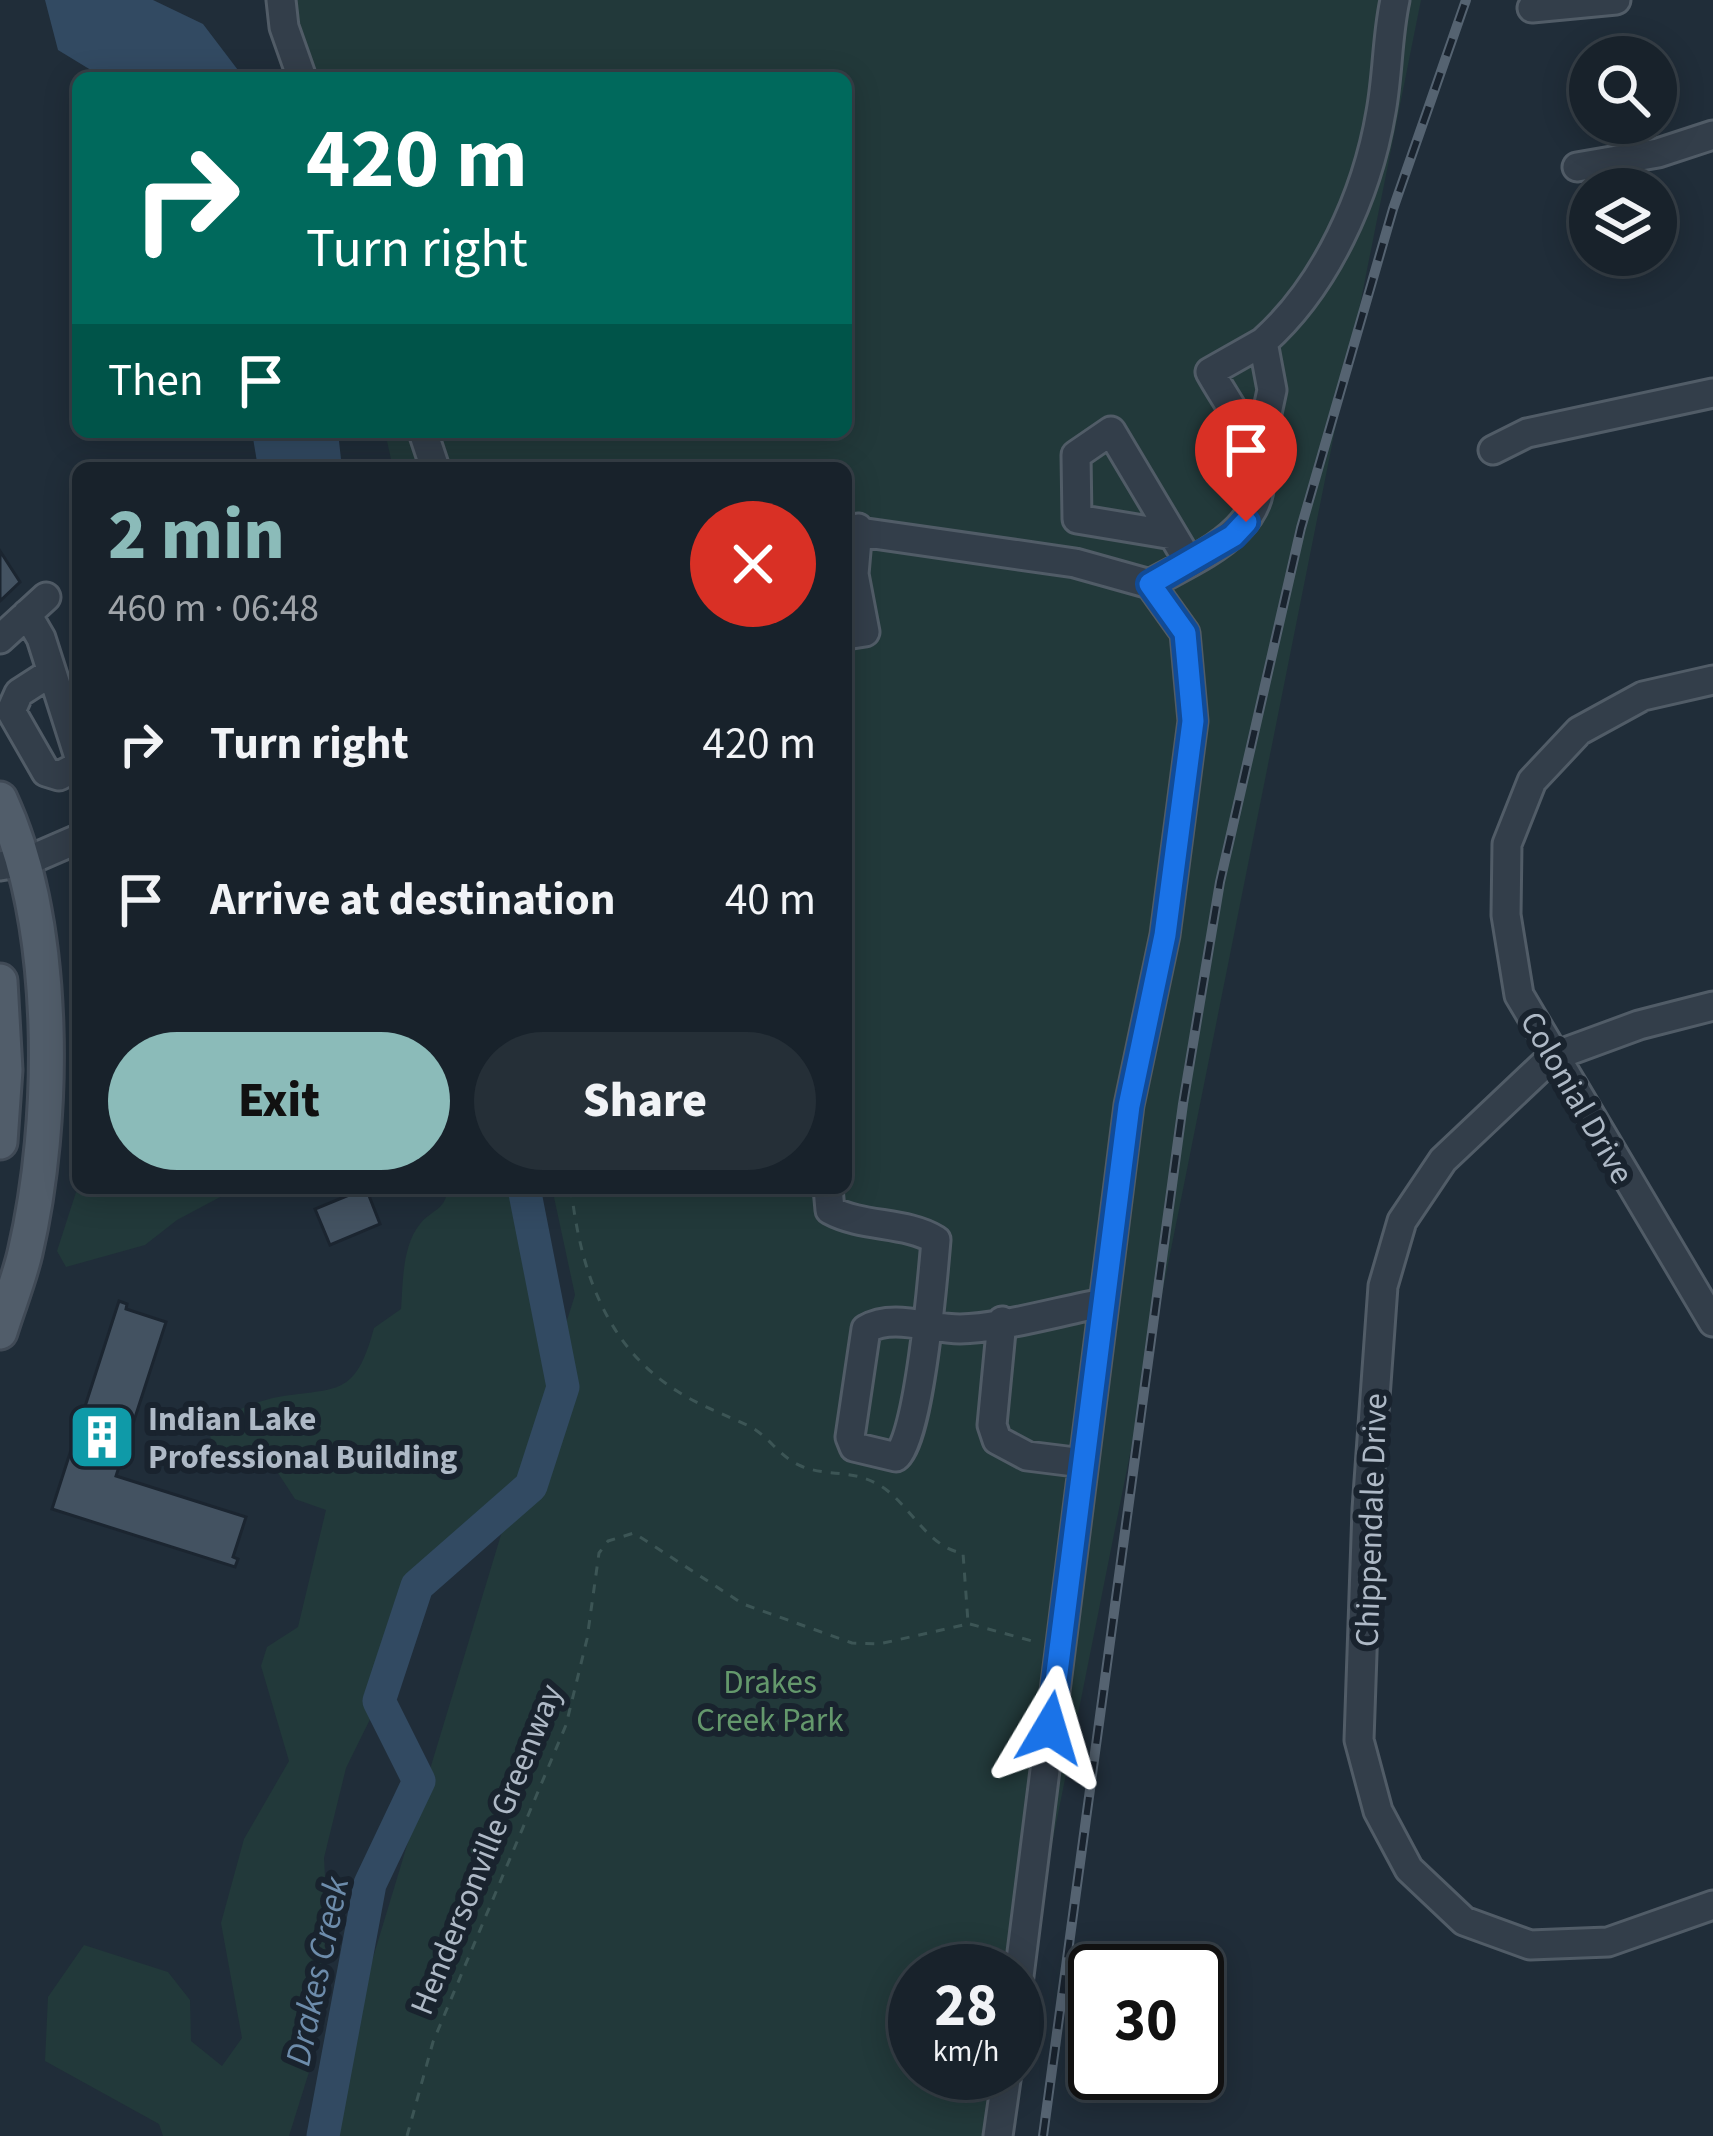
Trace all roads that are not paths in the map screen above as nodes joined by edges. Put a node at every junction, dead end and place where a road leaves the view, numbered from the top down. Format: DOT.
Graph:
graph roads {
  1 [pos="281,0"];
  2 [pos="1395,0"];
  3 [pos="1616,0"];
  4 [pos="1532,8"];
  5 [pos="300,72"];
  6 [pos="1713,136"];
  7 [pos="1577,167"];
  8 [pos="1263,342"];
  9 [pos="1713,392"];
  10 [pos="1493,450"];
  11 [pos="1257,460"];
  12 [pos="852,529"];
  13 [pos="1173,535"];
  14 [pos="1189,562"];
  15 [pos="852,583"];
  16 [pos="1150,584"];
  17 [pos="852,634"];
  18 [pos="0,638"];
  19 [pos="50,673"];
  20 [pos="1713,680"];
  21 [pos="72,737"];
  22 [pos="72,769"];
  23 [pos="0,799"];
  24 [pos="72,841"];
  25 [pos="13,864"];
  26 [pos="0,981"];
  27 [pos="1713,1006"];
  28 [pos="1552,1057"];
  29 [pos="0,1142"];
  30 [pos="829,1194"];
  31 [pos="1103,1304"];
  32 [pos="1002,1321"];
  33 [pos="1713,1322"];
  34 [pos="926,1326"];
  35 [pos="0,1332"];
  36 [pos="1083,1463"];
  37 [pos="1713,1906"];
  38 [pos="1023,1944"];
  39 [pos="1003,2100"];
  40 [pos="998,2136"];
  1 -- 5 [label="street"];
  2 -- 8 [label="street"];
  3 -- 4 [label="street"];
  6 -- 7 [label="street"];
  8 -- 11 [label="street"];
  8 -- 11 [label="street"];
  9 -- 10 [label="street"];
  11 -- 14 [label="street"];
  12 -- 16 [label="street"];
  13 -- 14 [label="street"];
  14 -- 16 [label="street"];
  15 -- 17 [label="street"];
  16 -- 31 [label="street"];
  18 -- 19 [label="street"];
  19 -- 21 [label="street"];
  19 -- 22 [label="street"];
  20 -- 28 [label="street, Colonial Drive"];
  23 -- 25 [label="main road"];
  24 -- 25 [label="street"];
  25 -- 35 [label="main road"];
  26 -- 29 [label="main road"];
  27 -- 28 [label="street, Chippendale Drive"];
  28 -- 33 [label="street, Colonial Drive"];
  28 -- 37 [label="street, Chippendale Drive"];
  30 -- 34 [label="street"];
  31 -- 32 [label="street"];
  31 -- 36 [label="street"];
  32 -- 34 [label="street"];
  32 -- 36 [label="street"];
  34 -- 34 [label="street"];
  36 -- 38 [label="street"];
  39 -- 40 [label="street"];
}
